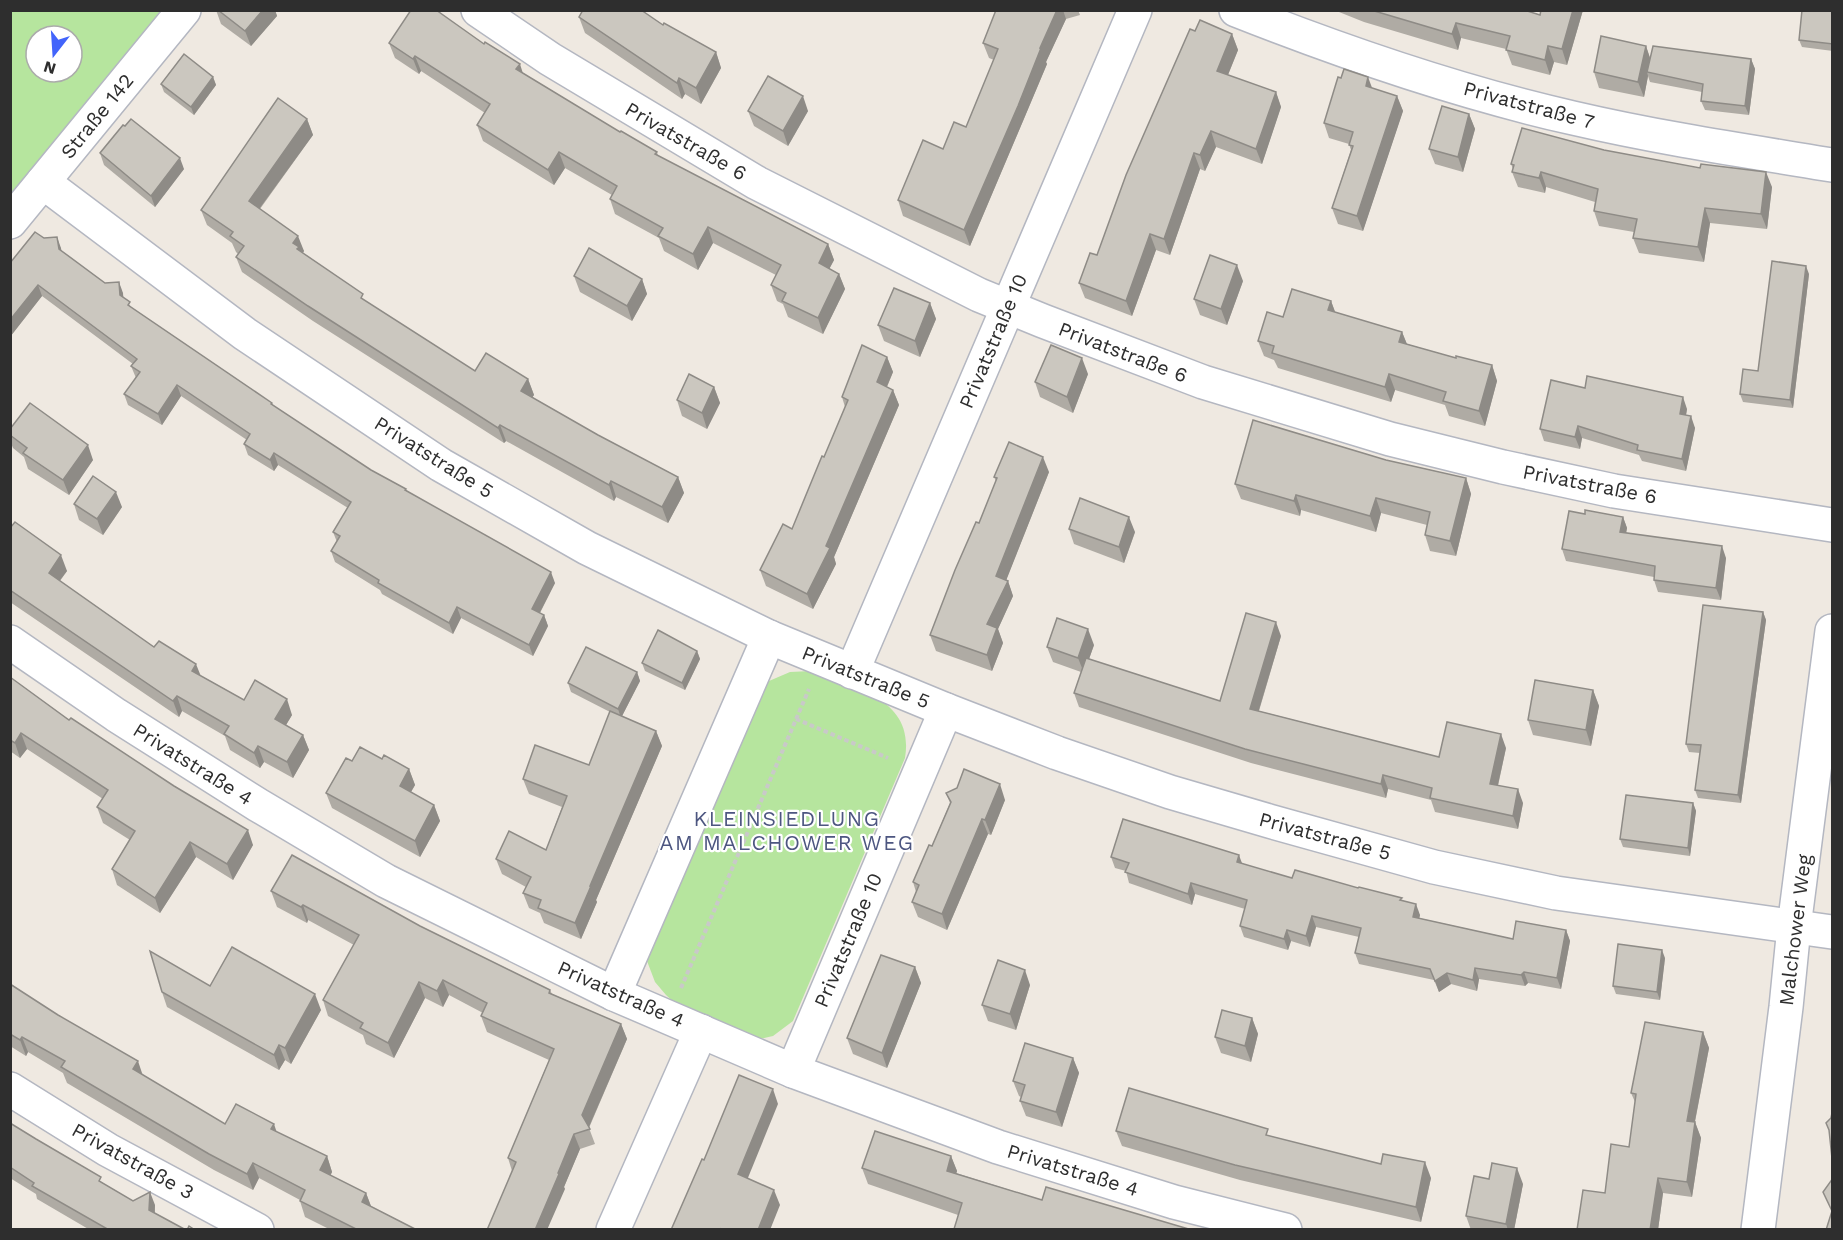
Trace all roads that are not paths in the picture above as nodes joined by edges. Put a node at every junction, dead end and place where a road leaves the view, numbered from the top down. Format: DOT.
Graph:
graph roads {
  1 [pos="184,10"];
  2 [pos="478,10"];
  3 [pos="1135,10"];
  4 [pos="1236,10"];
  5 [pos="1833,165"];
  6 [pos="43,182"];
  7 [pos="10,222"];
  8 [pos="1008,307"];
  9 [pos="1833,525"];
  10 [pos="1833,631"];
  11 [pos="769,637"];
  12 [pos="10,642"];
  13 [pos="852,672"];
  14 [pos="946,710"];
  15 [pos="1794,927"];
  16 [pos="1833,932"];
  17 [pos="614,994"];
  18 [pos="701,1030"];
  19 [pos="793,1071"];
  20 [pos="10,1089"];
  21 [pos="257,1230"];
  22 [pos="613,1230"];
  23 [pos="1285,1230"];
  24 [pos="1758,1230"];
  1 -- 6 [label="street, Straße 142"];
  2 -- 8 [label="street, Privatstraße 6"];
  3 -- 8 [label="street, Privatstraße 10"];
  4 -- 5 [label="street, Privatstraße 7"];
  6 -- 7 [label="street, Straße 142"];
  6 -- 11 [label="street, Privatstraße 5"];
  8 -- 9 [label="street, Privatstraße 6"];
  8 -- 13 [label="street, Privatstraße 10"];
  10 -- 15 [label="street, Malchower Weg"];
  11 -- 13 [label="street, Privatstraße 5"];
  11 -- 17 [label="street"];
  12 -- 17 [label="street, Privatstraße 4"];
  13 -- 14 [label="street, Privatstraße 5"];
  14 -- 15 [label="street, Privatstraße 5"];
  14 -- 19 [label="street, Privatstraße 10"];
  15 -- 16 [label="street, Privatstraße 5"];
  15 -- 24 [label="street, Malchower Weg"];
  17 -- 18 [label="street, Privatstraße 4"];
  18 -- 19 [label="street, Privatstraße 4"];
  18 -- 22 [label="street"];
  19 -- 23 [label="street, Privatstraße 4"];
  20 -- 21 [label="street, Privatstraße 3"];
}
